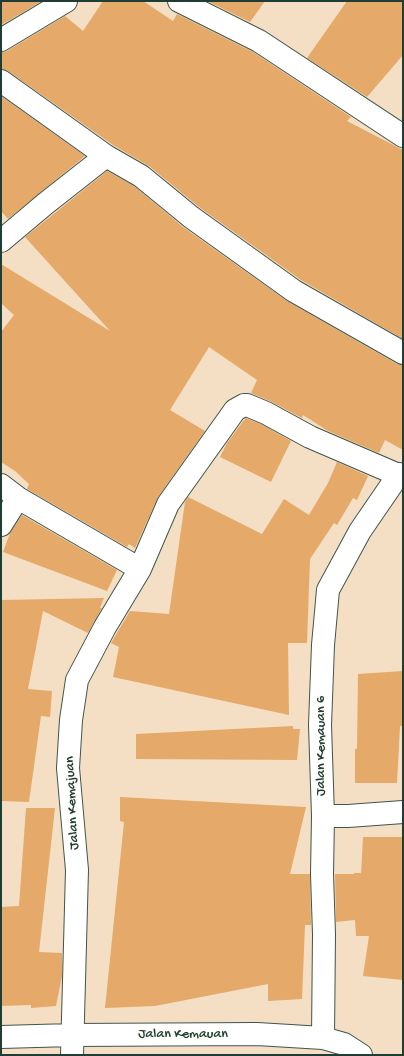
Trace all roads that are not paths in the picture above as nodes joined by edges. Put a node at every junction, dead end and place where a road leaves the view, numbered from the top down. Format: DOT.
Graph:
graph roads {
  1 [pos="66,1"];
  2 [pos="179,1"];
  3 [pos="1,40"];
  4 [pos="1,81"];
  5 [pos="403,136"];
  6 [pos="106,156"];
  7 [pos="1,241"];
  8 [pos="403,353"];
  9 [pos="401,476"];
  10 [pos="1,485"];
  11 [pos="18,498"];
  12 [pos="1,525"];
  13 [pos="140,569"];
  14 [pos="403,812"];
  15 [pos="323,816"];
  16 [pos="1,1036"];
  17 [pos="323,1038"];
  18 [pos="72,1045"];
  19 [pos="361,1055"];
  1 -- 3 [label="street"];
  2 -- 5 [label="street"];
  4 -- 6 [label="street"];
  6 -- 7 [label="street"];
  6 -- 8 [label="street"];
  9 -- 13 [label="street, Jalan Kemajuan"];
  9 -- 15 [label="street, Jalan Kemauan 6"];
  10 -- 11 [label="street"];
  11 -- 12 [label="street"];
  11 -- 13 [label="street"];
  13 -- 18 [label="street, Jalan Kemajuan"];
  14 -- 15 [label="street"];
  15 -- 17 [label="street, Jalan Kemauan 6"];
  16 -- 18 [label="street, Jalan Kemauan"];
  17 -- 18 [label="street, Jalan Kemauan"];
  17 -- 19 [label="street, Jalan Kemauan"];
}
